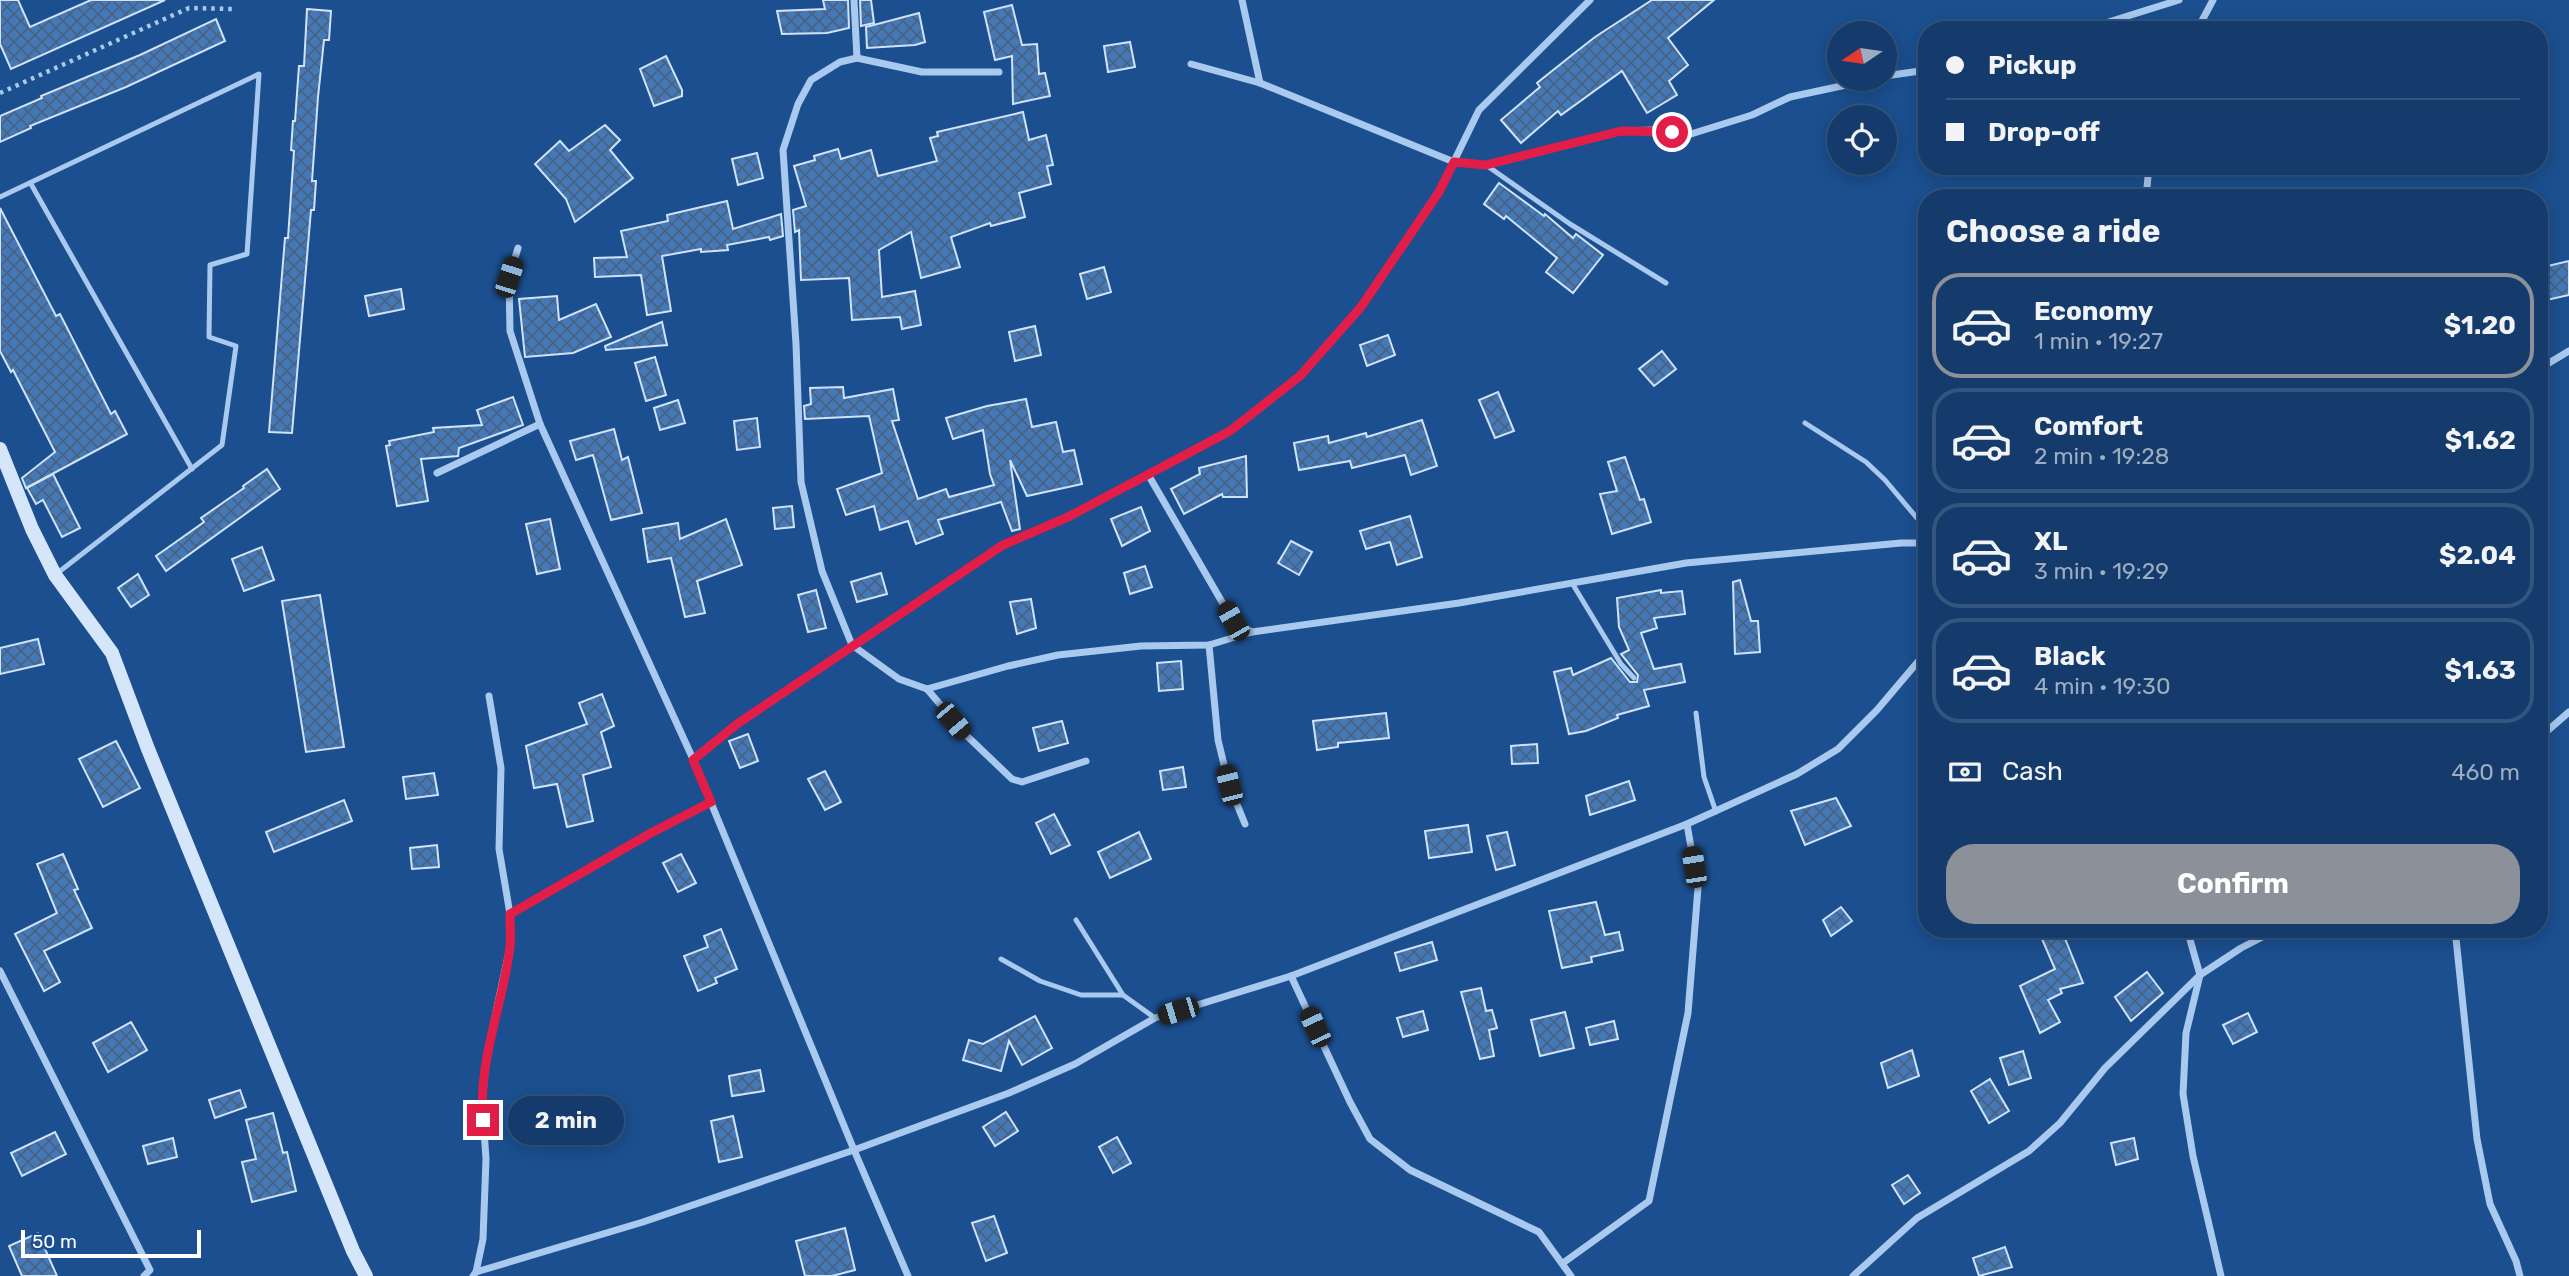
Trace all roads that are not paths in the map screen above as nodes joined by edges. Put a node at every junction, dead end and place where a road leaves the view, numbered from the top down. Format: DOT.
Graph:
graph roads {
  1 [pos="854,0"];
  2 [pos="1242,0"];
  3 [pos="1590,0"];
  4 [pos="2179,0"];
  5 [pos="2213,0"];
  6 [pos="2112,21"];
  7 [pos="2202,21"];
  8 [pos="857,58"];
  9 [pos="1191,65"];
  10 [pos="1918,71"];
  11 [pos="999,72"];
  12 [pos="1897,74"];
  13 [pos="1261,83"];
  14 [pos="1827,89"];
  15 [pos="1454,162"];
  16 [pos="1486,165"];
  17 [pos="31,184"];
  18 [pos="0,197"];
  19 [pos="518,248"];
  20 [pos="1666,283"];
  21 [pos="2569,351"];
  22 [pos="2548,364"];
  23 [pos="1805,423"];
  24 [pos="540,424"];
  25 [pos="0,449"];
  26 [pos="192,469"];
  27 [pos="437,473"];
  28 [pos="1149,476"];
  29 [pos="1918,519"];
  30 [pos="1918,543"];
  31 [pos="55,575"];
  32 [pos="1572,583"];
  33 [pos="1252,632"];
  34 [pos="852,645"];
  35 [pos="1209,645"];
  36 [pos="1918,662"];
  37 [pos="1634,678"];
  38 [pos="927,689"];
  39 [pos="489,696"];
  40 [pos="2569,712"];
  41 [pos="1696,713"];
  42 [pos="2548,730"];
  43 [pos="693,760"];
  44 [pos="1086,761"];
  45 [pos="711,802"];
  46 [pos="1716,812"];
  47 [pos="1245,824"];
  48 [pos="1687,824"];
  49 [pos="510,914"];
  50 [pos="1076,920"];
  51 [pos="2190,938"];
  52 [pos="2260,938"];
  53 [pos="2456,938"];
  54 [pos="1001,959"];
  55 [pos="0,971"];
  56 [pos="2200,975"];
  57 [pos="1291,976"];
  58 [pos="1123,995"];
  59 [pos="1155,1018"];
  60 [pos="854,1150"];
  61 [pos="1563,1263"];
  62 [pos="475,1274"];
  63 [pos="144,1276"];
  64 [pos="366,1276"];
  65 [pos="908,1276"];
  66 [pos="1571,1276"];
  67 [pos="1853,1276"];
  68 [pos="2221,1276"];
  69 [pos="2520,1276"];
  1 -- 8 [label="street"];
  2 -- 13 [label="street"];
  3 -- 15 [label="street"];
  4 -- 6 [label="street"];
  5 -- 7 [label="street"];
  8 -- 11 [label="street"];
  8 -- 34 [label="street"];
  9 -- 13 [label="street"];
  10 -- 12 [label="street"];
  13 -- 15 [label="street"];
  14 -- 16 [label="street"];
  15 -- 16 [label="street"];
  15 -- 28 [label="street"];
  16 -- 20 [label="lane"];
  17 -- 18 [label="lane"];
  17 -- 26 [label="lane"];
  17 -- 26 [label="lane"];
  19 -- 24 [label="street"];
  21 -- 22 [label="street"];
  23 -- 29 [label="lane"];
  24 -- 27 [label="street"];
  24 -- 43 [label="street"];
  25 -- 31 [label="street"];
  26 -- 31 [label="lane"];
  28 -- 33 [label="street"];
  28 -- 34 [label="street"];
  30 -- 32 [label="street"];
  31 -- 64 [label="street"];
  32 -- 33 [label="street"];
  32 -- 37 [label="lane"];
  33 -- 35 [label="street"];
  34 -- 38 [label="street"];
  34 -- 43 [label="street"];
  35 -- 38 [label="street"];
  35 -- 47 [label="street"];
  36 -- 46 [label="street"];
  38 -- 44 [label="street"];
  39 -- 49 [label="street"];
  40 -- 42 [label="street"];
  41 -- 46 [label="lane"];
  43 -- 45 [label="street"];
  45 -- 49 [label="street"];
  45 -- 60 [label="street"];
  46 -- 48 [label="street"];
  48 -- 57 [label="street"];
  48 -- 61 [label="street"];
  49 -- 62 [label="street"];
  50 -- 58 [label="lane"];
  51 -- 56 [label="street"];
  52 -- 56 [label="street"];
  53 -- 69 [label="street"];
  54 -- 58 [label="lane"];
  55 -- 63 [label="street"];
  56 -- 67 [label="street"];
  56 -- 68 [label="street"];
  57 -- 59 [label="street"];
  57 -- 61 [label="street"];
  58 -- 59 [label="lane"];
  59 -- 60 [label="street"];
  60 -- 62 [label="street"];
  60 -- 65 [label="street"];
  61 -- 66 [label="street"];
}
